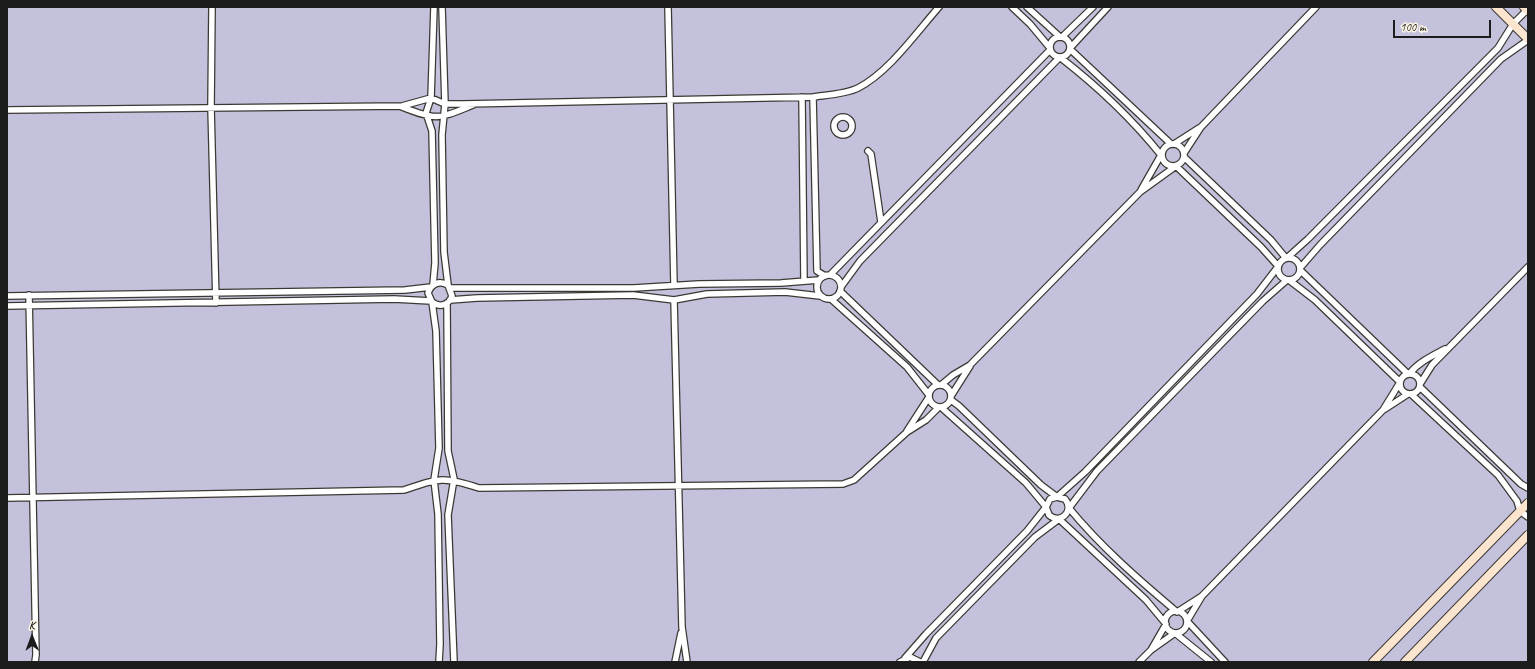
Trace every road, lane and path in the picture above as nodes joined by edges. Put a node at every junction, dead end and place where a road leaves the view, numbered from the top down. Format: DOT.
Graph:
graph roads {
  1 [pos="212,7"];
  2 [pos="434,7"];
  3 [pos="442,7"];
  4 [pos="668,7"];
  5 [pos="939,7"];
  6 [pos="1012,7"];
  7 [pos="1027,7"];
  8 [pos="1093,7"];
  9 [pos="1108,7"];
  10 [pos="1316,7"];
  11 [pos="1496,7"];
  12 [pos="1526,9"];
  13 [pos="1513,24"];
  14 [pos="1061,37"];
  15 [pos="1528,40"];
  16 [pos="1050,49"];
  17 [pos="1071,49"];
  18 [pos="1060,58"];
  19 [pos="813,96"];
  20 [pos="802,97"];
  21 [pos="431,98"];
  22 [pos="670,100"];
  23 [pos="444,104"];
  24 [pos="478,104"];
  25 [pos="402,106"];
  26 [pos="211,107"];
  27 [pos="7,110"];
  28 [pos="990,113"];
  29 [pos="427,117"];
  30 [pos="444,117"];
  31 [pos="997,120"];
  32 [pos="1201,127"];
  33 [pos="1173,144"];
  34 [pos="868,151"];
  35 [pos="1161,155"];
  36 [pos="1184,155"];
  37 [pos="1176,166"];
  38 [pos="433,190"];
  39 [pos="443,190"];
  40 [pos="1140,192"];
  41 [pos="881,222"];
  42 [pos="1287,257"];
  43 [pos="1277,267"];
  44 [pos="1528,267"];
  45 [pos="1300,269"];
  46 [pos="828,276"];
  47 [pos="819,280"];
  48 [pos="1288,280"];
  49 [pos="804,281"];
  50 [pos="674,285"];
  51 [pos="432,286"];
  52 [pos="449,286"];
  53 [pos="585,288"];
  54 [pos="840,289"];
  55 [pos="350,290"];
  56 [pos="216,292"];
  57 [pos="29,295"];
  58 [pos="7,296"];
  59 [pos="585,296"];
  60 [pos="820,296"];
  61 [pos="832,299"];
  62 [pos="351,300"];
  63 [pos="674,300"];
  64 [pos="431,302"];
  65 [pos="448,302"];
  66 [pos="216,303"];
  67 [pos="7,306"];
  68 [pos="30,306"];
  69 [pos="1243,309"];
  70 [pos="1249,315"];
  71 [pos="1449,347"];
  72 [pos="1196,357"];
  73 [pos="1203,362"];
  74 [pos="970,365"];
  75 [pos="1409,374"];
  76 [pos="1399,383"];
  77 [pos="940,385"];
  78 [pos="1420,386"];
  79 [pos="1410,394"];
  80 [pos="929,396"];
  81 [pos="951,398"];
  82 [pos="1157,398"];
  83 [pos="1163,403"];
  84 [pos="940,408"];
  85 [pos="1383,410"];
  86 [pos="907,432"];
  87 [pos="1097,459"];
  88 [pos="1102,465"];
  89 [pos="454,479"];
  90 [pos="434,480"];
  91 [pos="678,487"];
  92 [pos="1528,488"];
  93 [pos="1057,497"];
  94 [pos="7,498"];
  95 [pos="33,498"];
  96 [pos="1528,503"];
  97 [pos="1046,507"];
  98 [pos="1069,508"];
  99 [pos="1520,511"];
  100 [pos="1528,517"];
  101 [pos="1059,519"];
  102 [pos="1528,535"];
  103 [pos="1202,596"];
  104 [pos="1177,612"];
  105 [pos="1187,621"];
  106 [pos="1166,624"];
  107 [pos="682,627"];
  108 [pos="1175,633"];
  109 [pos="1151,650"];
  110 [pos="36,655"];
  111 [pos="903,660"];
  112 [pos="35,662"];
  113 [pos="38,662"];
  114 [pos="439,662"];
  115 [pos="454,662"];
  116 [pos="675,662"];
  117 [pos="687,662"];
  118 [pos="922,662"];
  119 [pos="1139,662"];
  120 [pos="1211,662"];
  121 [pos="1225,662"];
  122 [pos="1373,662"];
  123 [pos="1405,662"];
  1 -- 26 [label="street"];
  2 -- 21 [label="street"];
  3 -- 23 [label="street"];
  4 -- 22 [label="street"];
  5 -- 19 [label="street"];
  6 -- 16 [label="street"];
  7 -- 14 [label="street"];
  8 -- 14 [label="street"];
  9 -- 17 [label="street"];
  10 -- 32 [label="street"];
  11 -- 13 [label="street"];
  12 -- 13 [label="street"];
  13 -- 15 [label="street"];
  13 -- 42 [label="street"];
  14 -- 16 [label="street"];
  14 -- 17 [label="street"];
  15 -- 45 [label="street"];
  16 -- 18 [label="street"];
  16 -- 28 [label="street"];
  17 -- 18 [label="street"];
  17 -- 33 [label="street"];
  18 -- 31 [label="street"];
  18 -- 35 [label="street"];
  19 -- 20 [label="street"];
  19 -- 46 [label="street"];
  20 -- 22 [label="street"];
  20 -- 49 [label="street"];
  21 -- 23 [label="street"];
  21 -- 25 [label="street"];
  21 -- 29 [label="street"];
  22 -- 24 [label="street"];
  22 -- 50 [label="street"];
  23 -- 24 [label="street"];
  23 -- 30 [label="street"];
  24 -- 30 [label="street"];
  25 -- 26 [label="street"];
  25 -- 29 [label="street"];
  26 -- 27 [label="street"];
  26 -- 56 [label="street"];
  28 -- 31 [label="street"];
  28 -- 41 [label="street"];
  29 -- 30 [label="street"];
  29 -- 38 [label="street"];
  30 -- 39 [label="street"];
  31 -- 54 [label="street"];
  32 -- 33 [label="street"];
  32 -- 36 [label="street"];
  33 -- 35 [label="street"];
  33 -- 36 [label="street"];
  34 -- 41 [label="street"];
  35 -- 37 [label="street"];
  35 -- 40 [label="street"];
  36 -- 37 [label="street"];
  36 -- 42 [label="street"];
  37 -- 40 [label="street"];
  37 -- 43 [label="street"];
  38 -- 39 [label="street"];
  38 -- 51 [label="street"];
  39 -- 52 [label="street"];
  40 -- 74 [label="street"];
  41 -- 46 [label="street"];
  42 -- 43 [label="street"];
  42 -- 45 [label="street"];
  43 -- 48 [label="street"];
  43 -- 69 [label="street"];
  44 -- 71 [label="street"];
  45 -- 48 [label="street"];
  45 -- 75 [label="street"];
  46 -- 47 [label="street"];
  46 -- 54 [label="street"];
  47 -- 49 [label="street"];
  47 -- 60 [label="street"];
  48 -- 70 [label="street"];
  48 -- 76 [label="street"];
  49 -- 50 [label="street"];
  50 -- 53 [label="street"];
  51 -- 52 [label="street"];
  51 -- 55 [label="street"];
  51 -- 64 [label="street"];
  52 -- 53 [label="street"];
  52 -- 65 [label="street"];
  53 -- 59 [label="street"];
  54 -- 61 [label="street"];
  54 -- 77 [label="street"];
  55 -- 56 [label="street"];
  55 -- 62 [label="street"];
  56 -- 57 [label="street"];
  56 -- 66 [label="street"];
  57 -- 58 [label="street"];
  57 -- 68 [label="street"];
  59 -- 63 [label="street"];
  59 -- 65 [label="street"];
  60 -- 61 [label="street"];
  60 -- 63 [label="street"];
  61 -- 80 [label="street"];
  62 -- 64 [label="street"];
  62 -- 66 [label="street"];
  63 -- 91 [label="street"];
  64 -- 65 [label="street"];
  64 -- 90 [label="street"];
  65 -- 89 [label="street"];
  66 -- 68 [label="street"];
  67 -- 68 [label="street"];
  68 -- 95 [label="street"];
  69 -- 70 [label="street"];
  69 -- 72 [label="street"];
  70 -- 73 [label="street"];
  71 -- 75 [label="street"];
  71 -- 78 [label="street"];
  72 -- 73 [label="street"];
  72 -- 82 [label="street"];
  73 -- 83 [label="street"];
  74 -- 77 [label="street"];
  74 -- 81 [label="street"];
  75 -- 76 [label="street"];
  75 -- 78 [label="street"];
  76 -- 79 [label="street"];
  76 -- 85 [label="street"];
  77 -- 80 [label="street"];
  77 -- 81 [label="street"];
  78 -- 79 [label="street"];
  78 -- 92 [label="street"];
  79 -- 85 [label="street"];
  79 -- 99 [label="street"];
  80 -- 84 [label="street"];
  80 -- 86 [label="street"];
  81 -- 84 [label="street"];
  81 -- 93 [label="street"];
  82 -- 83 [label="street"];
  82 -- 87 [label="street"];
  83 -- 88 [label="street"];
  84 -- 86 [label="street"];
  84 -- 97 [label="street"];
  85 -- 103 [label="street"];
  86 -- 91 [label="street"];
  87 -- 88 [label="street"];
  87 -- 93 [label="street"];
  88 -- 98 [label="street"];
  89 -- 90 [label="street"];
  89 -- 91 [label="street"];
  89 -- 115 [label="street"];
  90 -- 95 [label="street"];
  90 -- 114 [label="street"];
  91 -- 107 [label="street"];
  93 -- 97 [label="street"];
  93 -- 98 [label="street"];
  94 -- 95 [label="street"];
  95 -- 110 [label="street"];
  96 -- 99 [label="street"];
  97 -- 101 [label="street"];
  97 -- 111 [label="street"];
  98 -- 101 [label="street"];
  98 -- 104 [label="street"];
  99 -- 100 [label="street"];
  99 -- 122 [label="street"];
  101 -- 106 [label="street"];
  101 -- 118 [label="street"];
  102 -- 123 [label="street"];
  103 -- 104 [label="street"];
  103 -- 105 [label="street"];
  104 -- 105 [label="street"];
  104 -- 106 [label="street"];
  105 -- 108 [label="street"];
  105 -- 121 [label="street"];
  106 -- 108 [label="street"];
  106 -- 109 [label="street"];
  107 -- 116 [label="street"];
  107 -- 117 [label="street"];
  108 -- 109 [label="street"];
  108 -- 120 [label="street"];
  109 -- 119 [label="street"];
  110 -- 112 [label="street"];
  110 -- 113 [label="street"];
  111 -- 118 [label="street"];
}
